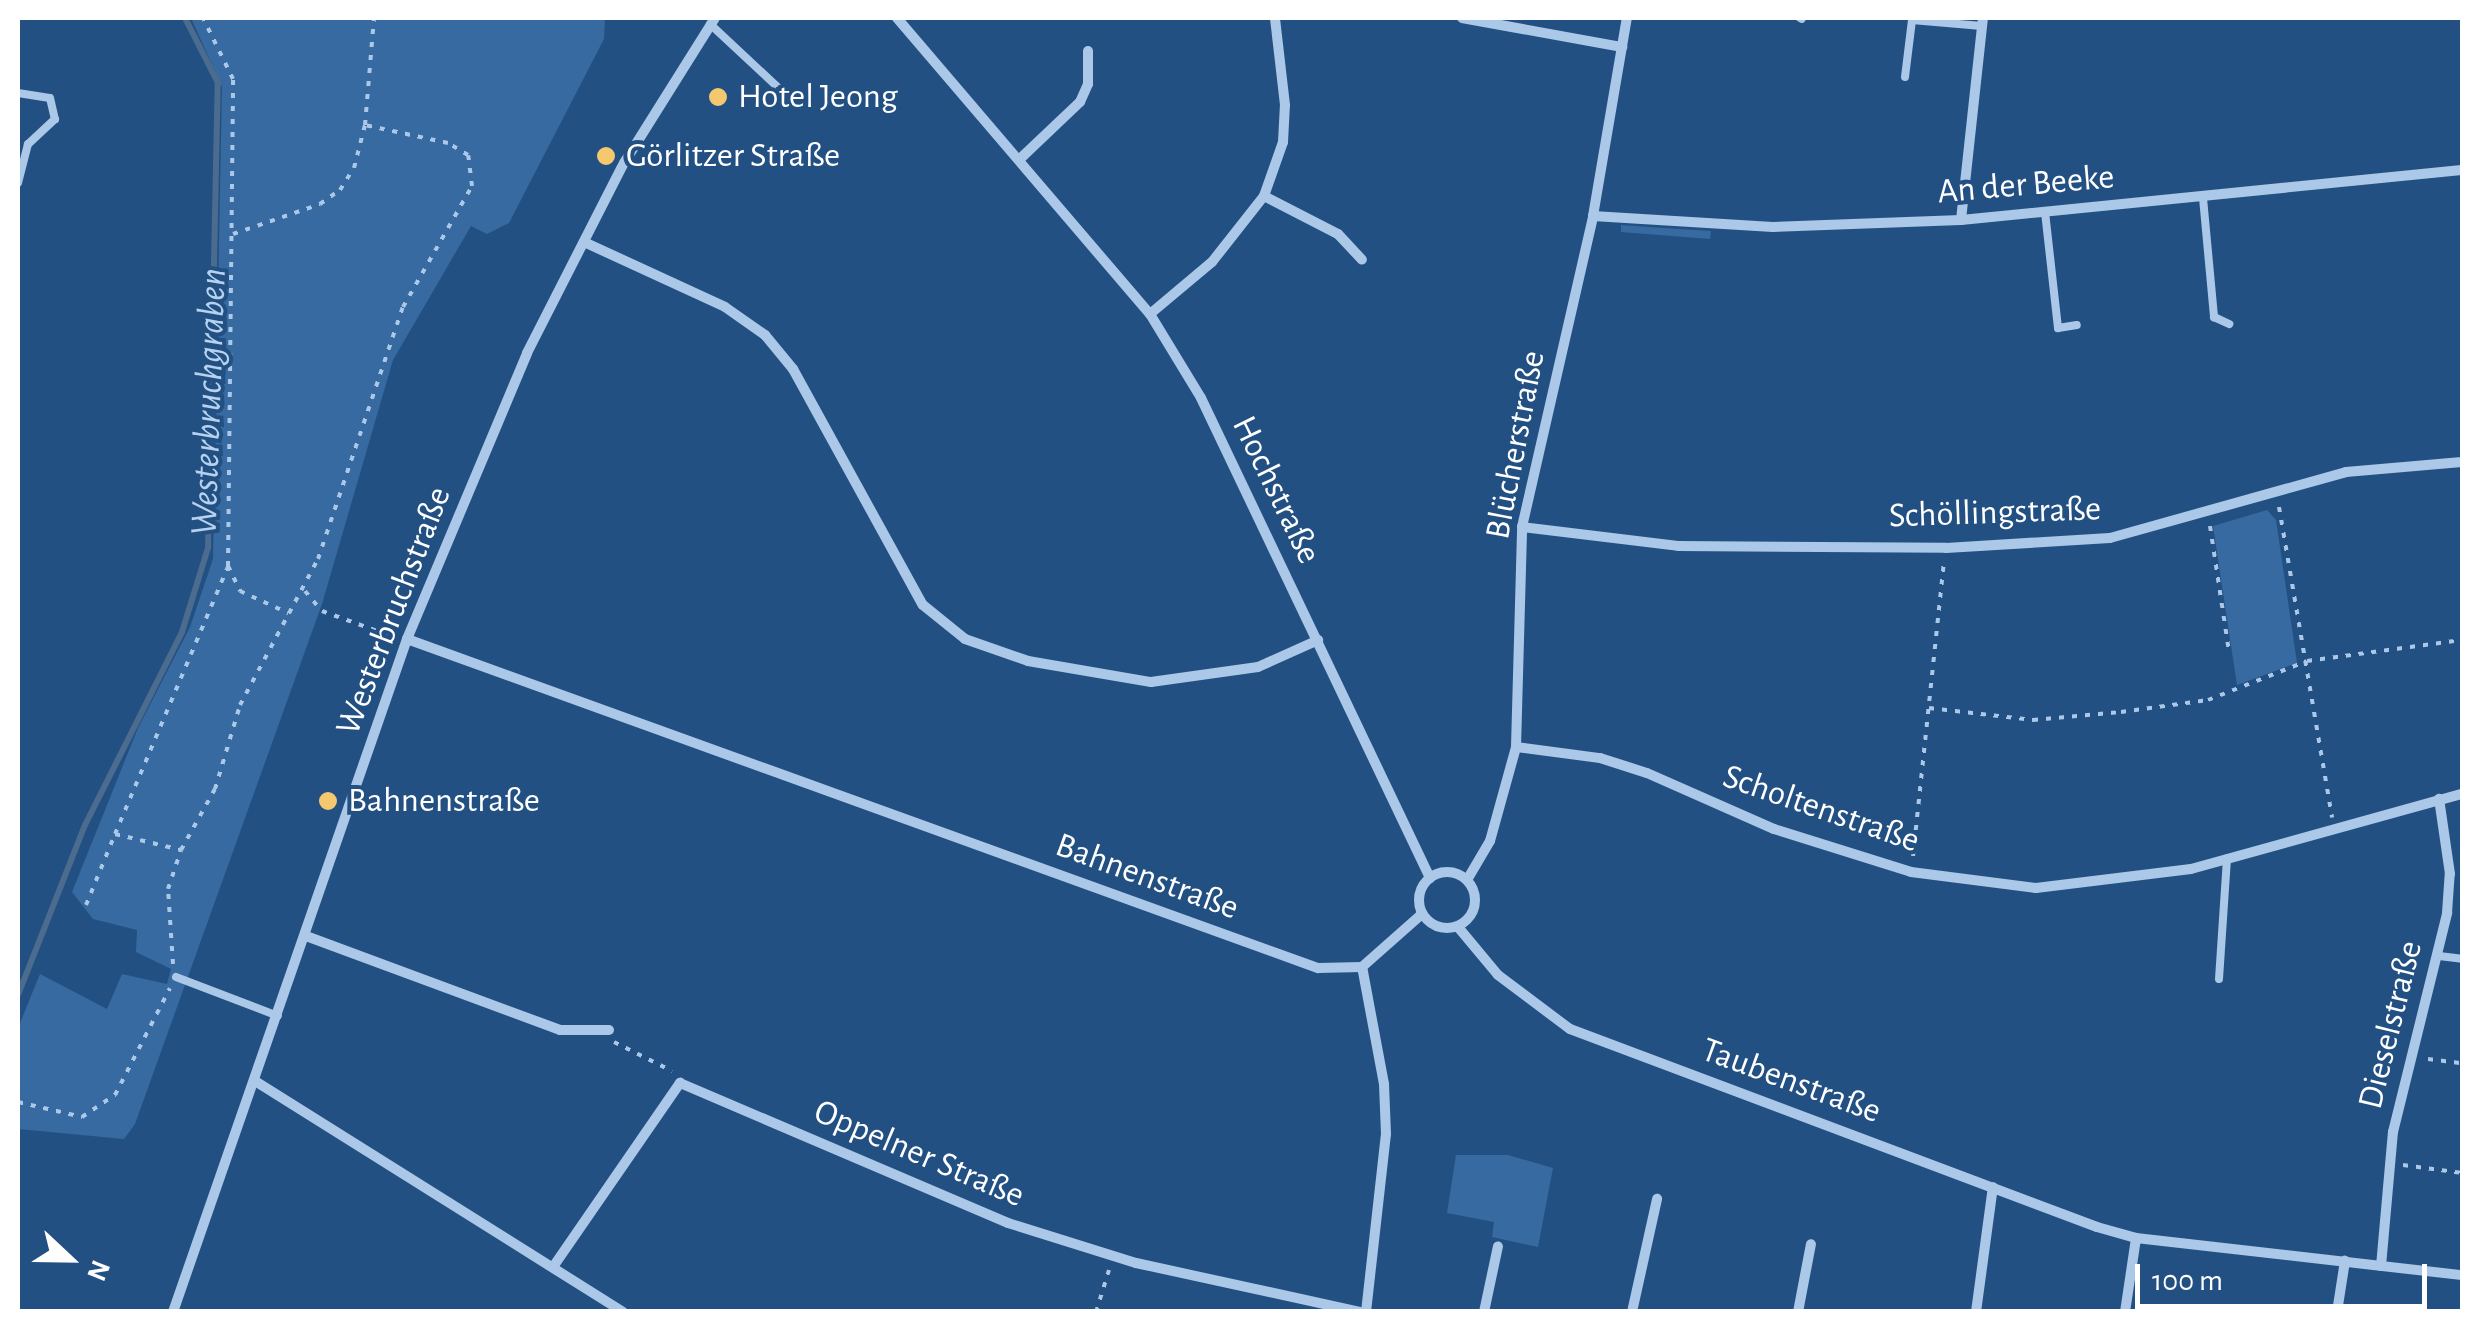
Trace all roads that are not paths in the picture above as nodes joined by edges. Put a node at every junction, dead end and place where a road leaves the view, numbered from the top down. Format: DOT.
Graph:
graph roads {
  1 [pos="897,18"];
  2 [pos="1275,18"];
  3 [pos="1462,18"];
  4 [pos="1627,18"];
  5 [pos="713,21"];
  6 [pos="1982,22"];
  7 [pos="1622,47"];
  8 [pos="1088,51"];
  9 [pos="1905,77"];
  10 [pos="18,93"];
  11 [pos="798,106"];
  12 [pos="1022,156"];
  13 [pos="2462,170"];
  14 [pos="18,183"];
  15 [pos="1264,196"];
  16 [pos="2203,198"];
  17 [pos="2045,212"];
  18 [pos="1593,216"];
  19 [pos="1961,220"];
  20 [pos="584,242"];
  21 [pos="1362,260"];
  22 [pos="1150,314"];
  23 [pos="2229,324"];
  24 [pos="2078,326"];
  25 [pos="2462,462"];
  26 [pos="1522,527"];
  27 [pos="1318,640"];
  28 [pos="406,641"];
  29 [pos="1516,747"];
  30 [pos="2462,794"];
  31 [pos="2439,799"];
  32 [pos="2227,858"];
  33 [pos="1430,878"];
  34 [pos="1467,880"];
  35 [pos="1422,914"];
  36 [pos="1458,927"];
  37 [pos="306,936"];
  38 [pos="2439,956"];
  39 [pos="2462,959"];
  40 [pos="1362,967"];
  41 [pos="176,977"];
  42 [pos="2219,980"];
  43 [pos="278,1016"];
  44 [pos="609,1030"];
  45 [pos="255,1081"];
  46 [pos="1993,1187"];
  47 [pos="1656,1199"];
  48 [pos="2136,1238"];
  49 [pos="1811,1244"];
  50 [pos="1498,1246"];
  51 [pos="2346,1261"];
  52 [pos="2382,1266"];
  53 [pos="552,1267"];
  54 [pos="2462,1275"];
  55 [pos="173,1312"];
  56 [pos="623,1312"];
  57 [pos="1363,1312"];
  58 [pos="1484,1312"];
  59 [pos="1632,1312"];
  60 [pos="1798,1312"];
  61 [pos="1976,1312"];
  62 [pos="2125,1312"];
  63 [pos="2337,1312"];
  1 -- 12 [label="street, Hochstraße"];
  2 -- 15 [label="street"];
  3 -- 7 [label="street"];
  4 -- 7 [label="street, Blücherstraße"];
  5 -- 11 [label="lane"];
  5 -- 20 [label="street, Westerbruchstraße"];
  6 -- 9 [label="lane"];
  6 -- 19 [label="street"];
  7 -- 18 [label="street, Blücherstraße"];
  8 -- 12 [label="street"];
  10 -- 14 [label="lane"];
  12 -- 22 [label="street, Hochstraße"];
  13 -- 16 [label="street, An der Beeke"];
  15 -- 21 [label="street"];
  15 -- 22 [label="street"];
  16 -- 17 [label="street, An der Beeke"];
  16 -- 23 [label="lane"];
  17 -- 19 [label="street, An der Beeke"];
  17 -- 24 [label="lane"];
  18 -- 19 [label="street, An der Beeke"];
  18 -- 26 [label="street, Blücherstraße"];
  20 -- 27 [label="street"];
  20 -- 28 [label="street, Westerbruchstraße"];
  22 -- 27 [label="street, Hochstraße"];
  25 -- 26 [label="street, Schöllingstraße"];
  26 -- 29 [label="street, Blücherstraße"];
  27 -- 33 [label="street, Hochstraße"];
  28 -- 37 [label="street, Westerbruchstraße"];
  28 -- 40 [label="street, Bahnenstraße"];
  29 -- 32 [label="street, Scholtenstraße"];
  29 -- 34 [label="street, Blücherstraße"];
  30 -- 31 [label="street, Scholtenstraße"];
  31 -- 32 [label="street, Scholtenstraße"];
  31 -- 38 [label="street, Dieselstraße"];
  32 -- 42 [label="lane"];
  33 -- 34 [label="street"];
  33 -- 35 [label="street"];
  34 -- 36 [label="street"];
  35 -- 36 [label="street"];
  35 -- 40 [label="street"];
  36 -- 46 [label="street, Taubenstraße"];
  37 -- 43 [label="street, Westerbruchstraße"];
  37 -- 44 [label="street"];
  38 -- 39 [label="lane"];
  38 -- 52 [label="street, Dieselstraße"];
  40 -- 57 [label="street"];
  41 -- 43 [label="lane"];
  43 -- 45 [label="street, Westerbruchstraße"];
  45 -- 53 [label="street"];
  45 -- 55 [label="street, Westerbruchstraße"];
  46 -- 48 [label="street, Taubenstraße"];
  46 -- 61 [label="street"];
  47 -- 59 [label="street"];
  48 -- 51 [label="street, Taubenstraße"];
  48 -- 62 [label="street"];
  49 -- 60 [label="street"];
  50 -- 58 [label="street"];
  51 -- 52 [label="street, Taubenstraße"];
  51 -- 63 [label="street"];
  52 -- 54 [label="street, Taubenstraße"];
  53 -- 56 [label="street"];
  53 -- 57 [label="street, Oppelner Straße"];
}
